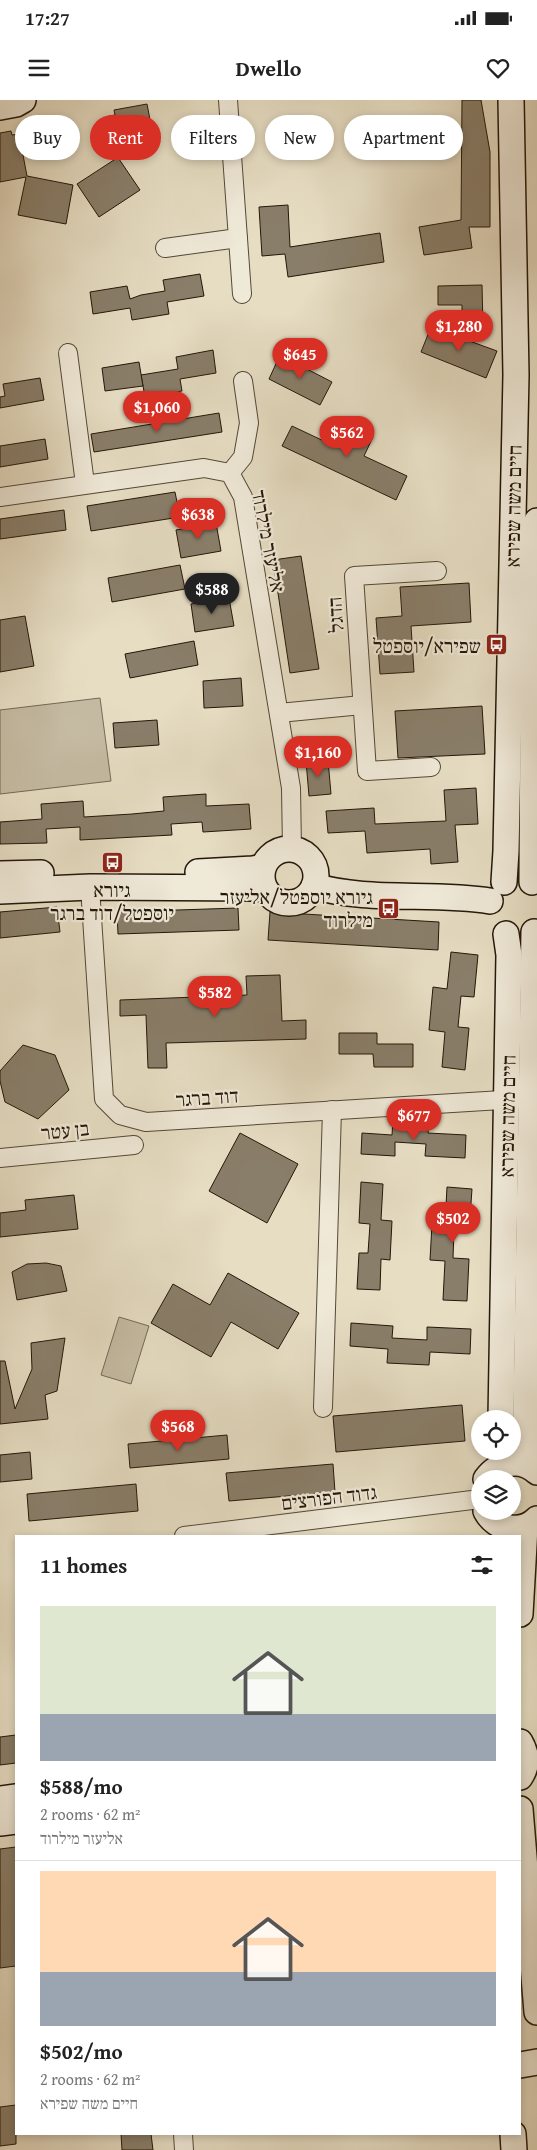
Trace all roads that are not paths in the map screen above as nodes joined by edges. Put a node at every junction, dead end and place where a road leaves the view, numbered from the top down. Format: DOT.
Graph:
graph roads {
  1 [pos="23,100"];
  2 [pos="228,100"];
  3 [pos="511,100"];
  4 [pos="0,106"];
  5 [pos="238,238"];
  6 [pos="166,248"];
  7 [pos="242,294"];
  8 [pos="68,353"];
  9 [pos="243,381"];
  10 [pos="230,473"];
  11 [pos="85,484"];
  12 [pos="0,497"];
  13 [pos="537,521"];
  14 [pos="437,571"];
  15 [pos="362,705"];
  16 [pos="535,707"];
  17 [pos="279,713"];
  18 [pos="431,767"];
  19 [pos="292,849"];
  20 [pos="0,874"];
  21 [pos="264,877"];
  22 [pos="535,884"];
  23 [pos="314,886"];
  24 [pos="90,888"];
  25 [pos="0,891"];
  26 [pos="497,892"];
  27 [pos="536,931"];
  28 [pos="506,934"];
  29 [pos="535,1041"];
  30 [pos="520,1099"];
  31 [pos="332,1110"];
  32 [pos="134,1145"];
  33 [pos="0,1158"];
  34 [pos="322,1408"];
  35 [pos="502,1410"];
  36 [pos="496,1465"];
  37 [pos="531,1468"];
  38 [pos="471,1500"];
  39 [pos="192,1535"];
  40 [pos="521,1744"];
  41 [pos="521,1774"];
  42 [pos="15,1797"];
  43 [pos="0,1799"];
  44 [pos="15,1821"];
  45 [pos="521,1821"];
  46 [pos="0,1823"];
  47 [pos="521,2011"];
  48 [pos="537,2013"];
  49 [pos="537,2062"];
  50 [pos="521,2064"];
  51 [pos="537,2068"];
  52 [pos="183,2135"];
  53 [pos="513,2135"];
  54 [pos="184,2150"];
  55 [pos="514,2150"];
  1 -- 4 [label="street"];
  2 -- 5 [label="street"];
  3 -- 26 [label="street, חיים משה שפירא"];
  5 -- 6 [label="street"];
  5 -- 7 [label="street"];
  8 -- 11 [label="street"];
  9 -- 10 [label="street"];
  10 -- 11 [label="street, אליעזר מילרוד"];
  10 -- 17 [label="street, אליעזר מילרוד"];
  11 -- 12 [label="street, אליעזר מילרוד"];
  13 -- 16 [label="street, חיים משה שפירא"];
  14 -- 15 [label="street, הדגל"];
  15 -- 17 [label="street"];
  15 -- 18 [label="street, הדגל"];
  16 -- 22 [label="street, חיים משה שפירא"];
  17 -- 19 [label="street, אליעזר מילרוד"];
  19 -- 21 [label="street"];
  19 -- 23 [label="street"];
  20 -- 21 [label="street"];
  21 -- 23 [label="street"];
  21 -- 24 [label="street"];
  22 -- 26 [label="street"];
  23 -- 26 [label="street"];
  24 -- 25 [label="street"];
  24 -- 31 [label="street, דוד ברגר"];
  26 -- 28 [label="street, חיים משה שפירא"];
  27 -- 28 [label="street"];
  27 -- 29 [label="street, חיים משה שפירא"];
  28 -- 30 [label="street, חיים משה שפירא"];
  29 -- 30 [label="street, חיים משה שפירא"];
  30 -- 31 [label="street, דוד ברגר"];
  30 -- 35 [label="street, חיים משה שפירא"];
  30 -- 37 [label="street, חיים משה שפירא"];
  31 -- 34 [label="street"];
  32 -- 33 [label="street, בן עטר"];
  36 -- 37 [label="street"];
  38 -- 39 [label="street, גדוד הפורצים"];
  40 -- 41 [label="street"];
  42 -- 43 [label="street"];
  44 -- 46 [label="street"];
  45 -- 48 [label="street"];
  47 -- 48 [label="street"];
  49 -- 50 [label="street"];
  49 -- 51 [label="street"];
  52 -- 54 [label="street"];
  53 -- 55 [label="street"];
}
